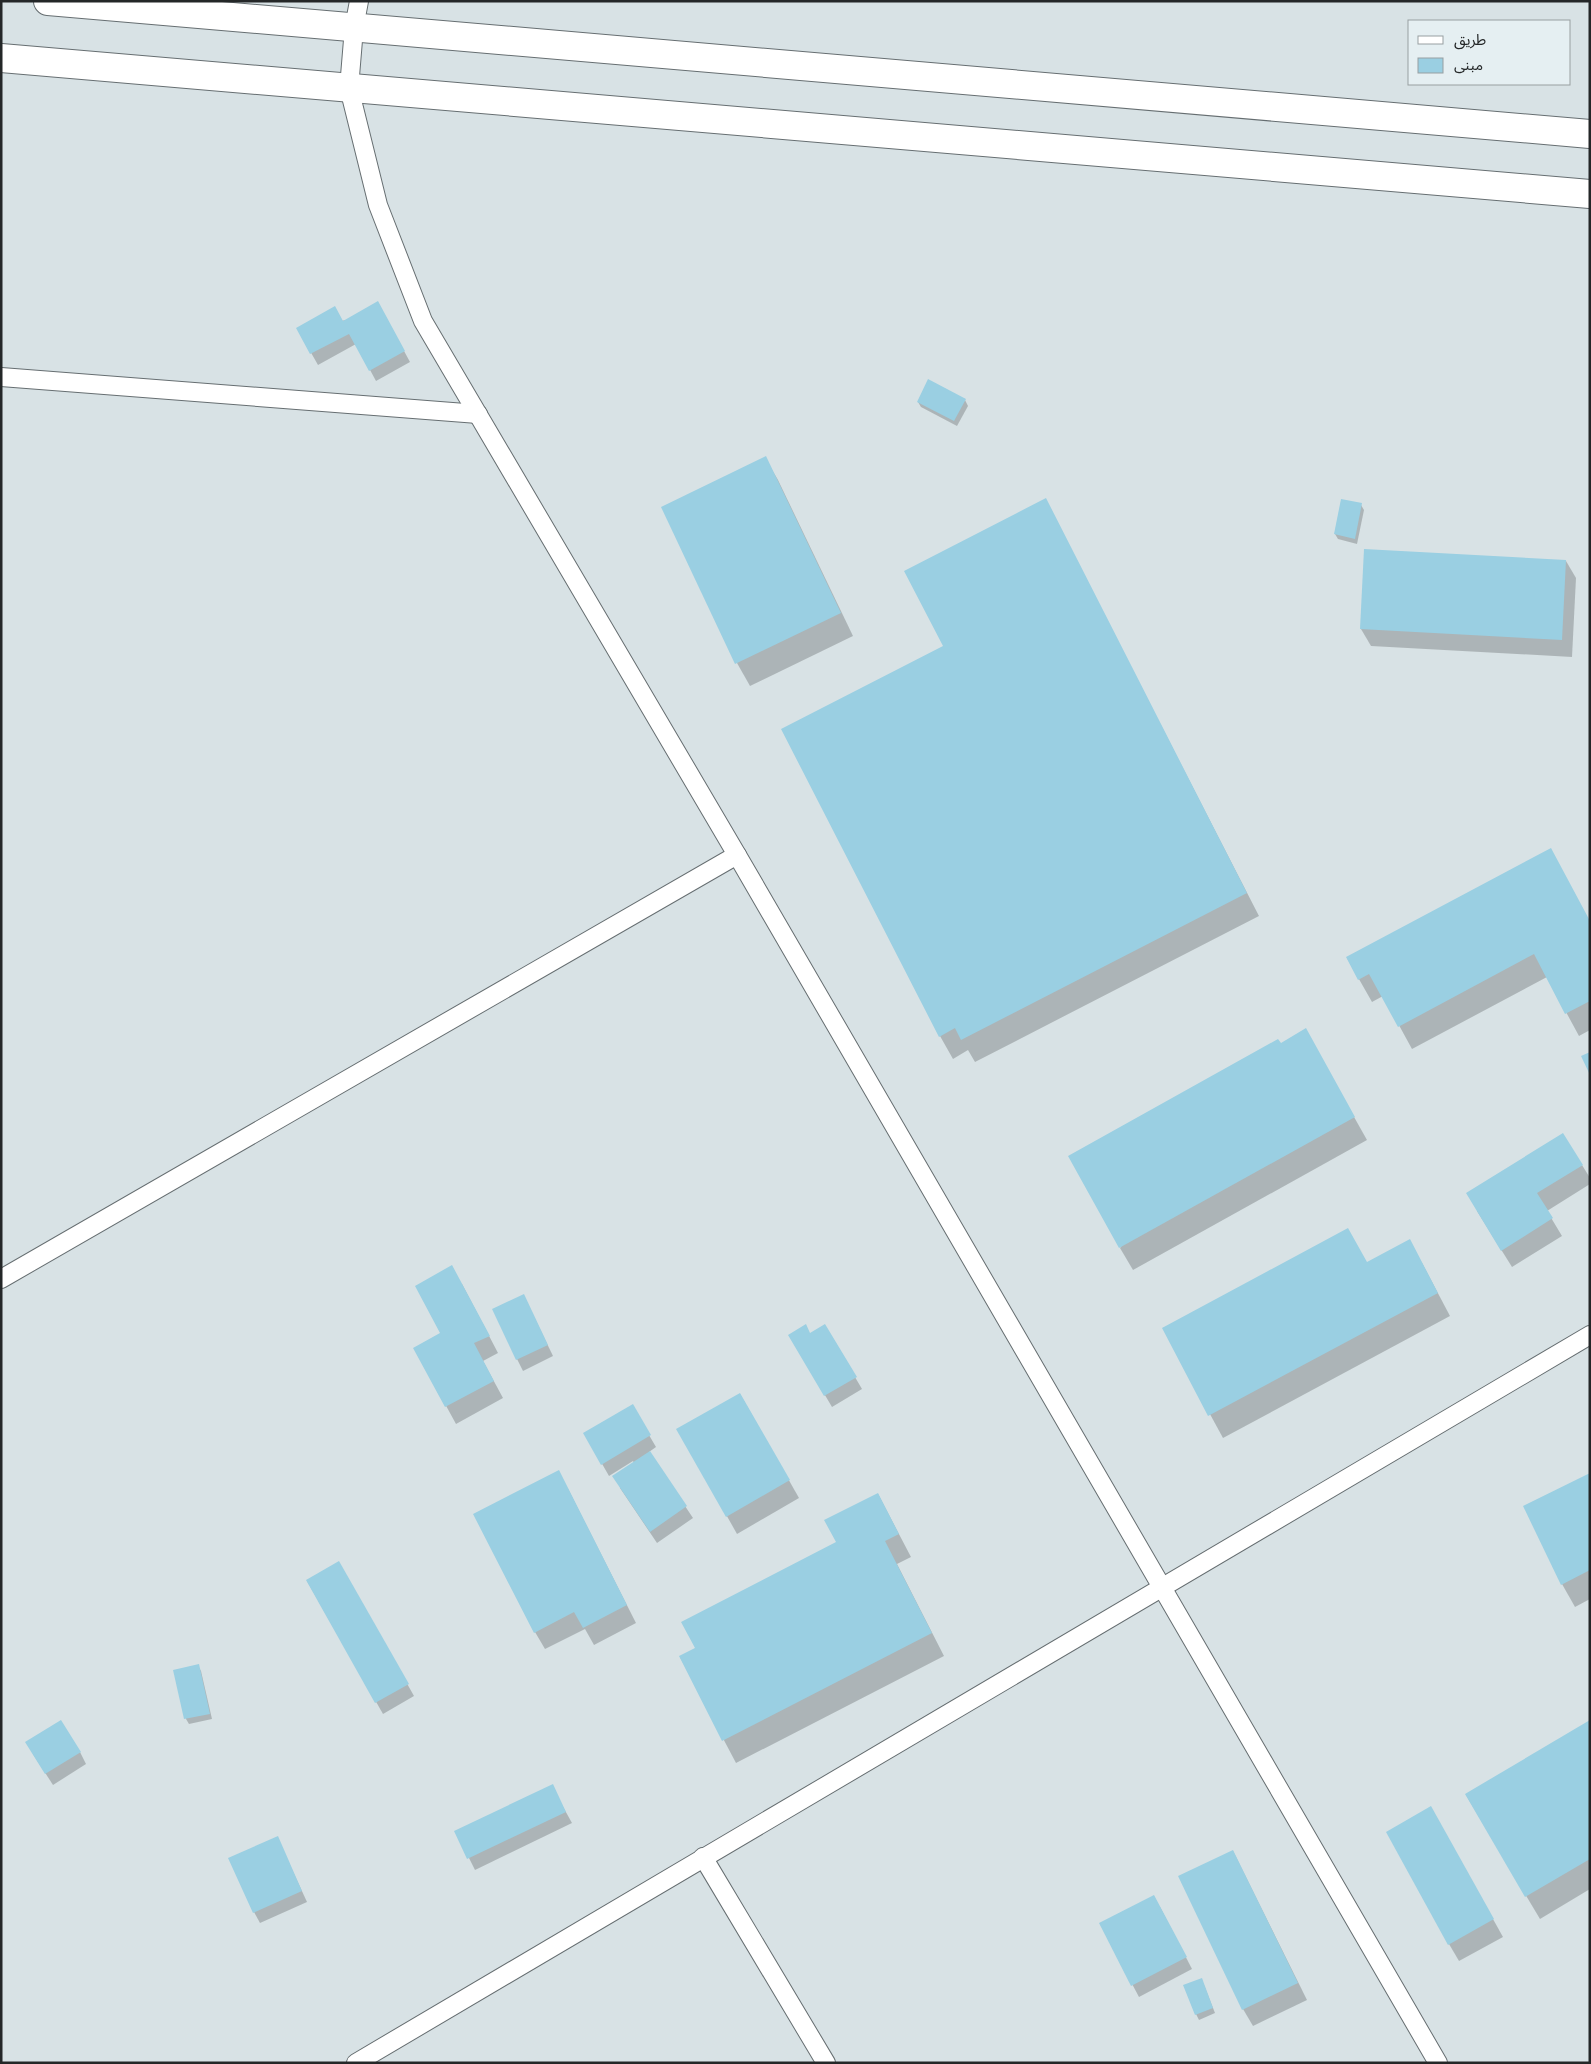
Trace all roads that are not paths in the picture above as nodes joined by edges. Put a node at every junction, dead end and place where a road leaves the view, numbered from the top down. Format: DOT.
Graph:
graph roads {
  1 [pos="48,1"];
  2 [pos="359,1"];
  3 [pos="246,10"];
  4 [pos="354,28"];
  5 [pos="1,58"];
  6 [pos="349,88"];
  7 [pos="1590,134"];
  8 [pos="1590,194"];
  9 [pos="1,377"];
  10 [pos="478,414"];
  11 [pos="737,855"];
  12 [pos="1,1280"];
  13 [pos="1590,1335"];
  14 [pos="1161,1586"];
  15 [pos="703,1857"];
  16 [pos="356,2063"];
  17 [pos="826,2063"];
  18 [pos="1438,2063"];
  1 -- 3 [label="main road"];
  2 -- 4 [label="lane"];
  3 -- 4 [label="main road"];
  4 -- 6 [label="lane"];
  4 -- 7 [label="main road"];
  5 -- 6 [label="main road"];
  6 -- 8 [label="main road"];
  6 -- 10 [label="lane"];
  9 -- 10 [label="lane"];
  10 -- 11 [label="lane"];
  11 -- 12 [label="lane"];
  11 -- 14 [label="lane"];
  13 -- 14 [label="lane"];
  14 -- 15 [label="lane"];
  14 -- 18 [label="lane"];
  15 -- 16 [label="lane"];
  15 -- 17 [label="lane"];
}
